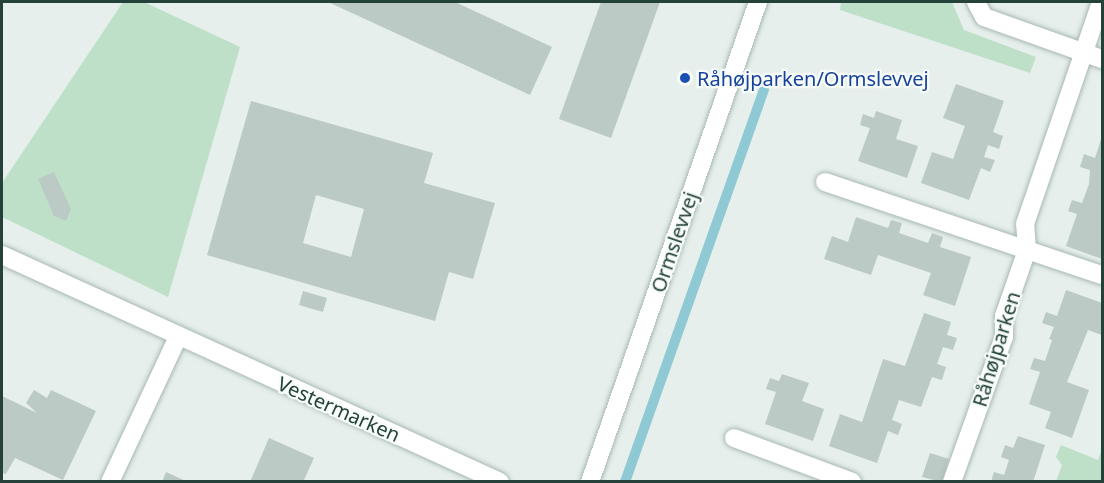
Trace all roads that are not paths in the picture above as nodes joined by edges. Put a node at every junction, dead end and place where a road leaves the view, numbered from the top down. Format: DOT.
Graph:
graph roads {
  1 [pos="758,2"];
  2 [pos="976,2"];
  3 [pos="1101,2"];
  4 [pos="1083,53"];
  5 [pos="1102,59"];
  6 [pos="825,182"];
  7 [pos="1027,250"];
  8 [pos="2,255"];
  9 [pos="1102,275"];
  10 [pos="178,337"];
  11 [pos="734,438"];
  12 [pos="110,482"];
  13 [pos="501,482"];
  14 [pos="590,482"];
  15 [pos="852,482"];
  16 [pos="952,482"];
  1 -- 14 [label="street, Ormslevvej"];
  2 -- 4 [label="street"];
  3 -- 4 [label="street, Råhøjparken"];
  4 -- 5 [label="street"];
  4 -- 7 [label="street, Råhøjparken"];
  6 -- 7 [label="street"];
  7 -- 9 [label="street"];
  7 -- 16 [label="street, Råhøjparken"];
  8 -- 10 [label="street, Vestermarken"];
  10 -- 12 [label="street"];
  10 -- 13 [label="street, Vestermarken"];
  11 -- 15 [label="street"];
}
